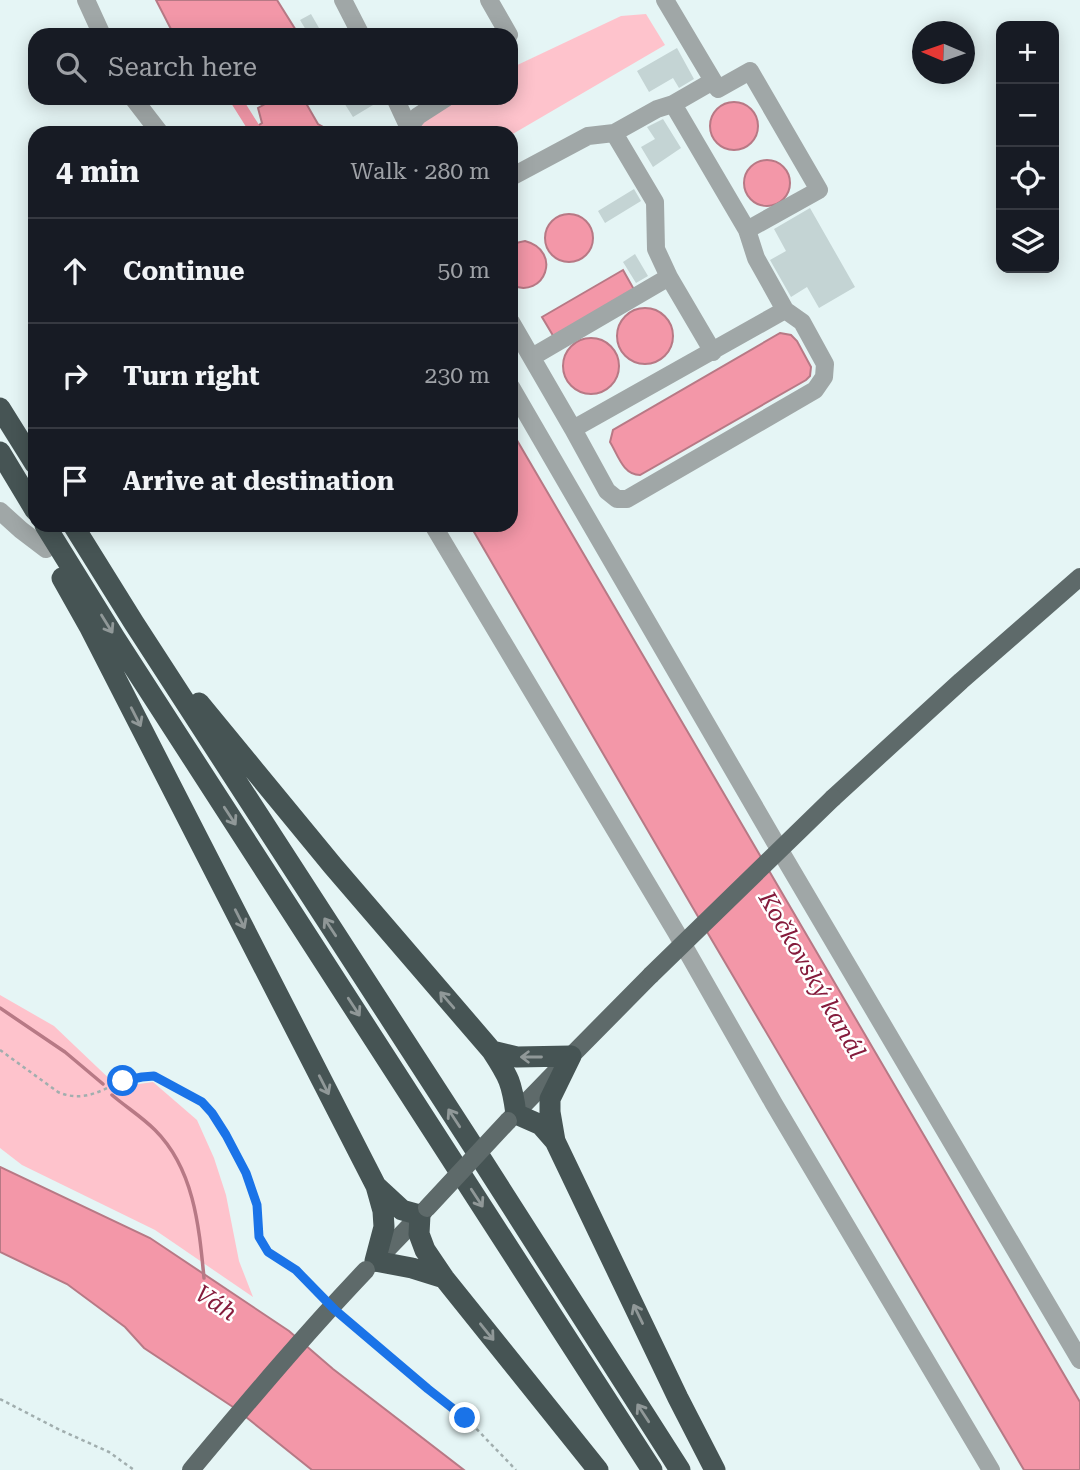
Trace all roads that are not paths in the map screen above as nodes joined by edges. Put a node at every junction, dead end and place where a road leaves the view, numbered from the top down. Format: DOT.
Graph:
graph roads {
  1 [pos="86,0"];
  2 [pos="343,0"];
  3 [pos="489,0"];
  4 [pos="665,0"];
  5 [pos="99,28"];
  6 [pos="357,28"];
  7 [pos="505,28"];
  8 [pos="713,80"];
  9 [pos="673,104"];
  10 [pos="139,105"];
  11 [pos="397,105"];
  12 [pos="434,105"];
  13 [pos="155,126"];
  14 [pos="405,126"];
  15 [pos="410,126"];
  16 [pos="614,134"];
  17 [pos="518,173"];
  18 [pos="747,230"];
  19 [pos="669,276"];
  20 [pos="785,310"];
  21 [pos="518,334"];
  22 [pos="713,352"];
  23 [pos="532,357"];
  24 [pos="518,399"];
  25 [pos="0,408"];
  26 [pos="573,429"];
  27 [pos="0,453"];
  28 [pos="28,453"];
  29 [pos="28,499"];
  30 [pos="0,511"];
  31 [pos="43,532"];
  32 [pos="47,532"];
  33 [pos="77,532"];
  34 [pos="437,532"];
  35 [pos="46,549"];
  36 [pos="1080,578"];
  37 [pos="134,624"];
  38 [pos="492,1051"];
  39 [pos="570,1056"];
  40 [pos="512,1117"];
  41 [pos="555,1141"];
  42 [pos="376,1186"];
  43 [pos="423,1212"];
  44 [pos="370,1266"];
  45 [pos="444,1278"];
  46 [pos="1080,1360"];
  47 [pos="191,1470"];
  48 [pos="598,1470"];
  49 [pos="652,1470"];
  50 [pos="680,1470"];
  51 [pos="715,1470"];
  52 [pos="991,1470"];
  1 -- 5 [label="street"];
  2 -- 6 [label="street"];
  3 -- 7 [label="street"];
  4 -- 8 [label="street"];
  8 -- 9 [label="street"];
  8 -- 18 [label="street"];
  9 -- 16 [label="street"];
  9 -- 18 [label="street"];
  10 -- 13 [label="street"];
  11 -- 14 [label="street"];
  12 -- 15 [label="street"];
  16 -- 17 [label="street"];
  16 -- 19 [label="street"];
  18 -- 20 [label="street"];
  19 -- 22 [label="street"];
  19 -- 23 [label="street"];
  20 -- 22 [label="street"];
  20 -- 26 [label="street"];
  21 -- 23 [label="street"];
  22 -- 26 [label="street"];
  23 -- 26 [label="street"];
  24 -- 46 [label="street"];
  25 -- 28 [label="highway"];
  27 -- 29 [label="highway"];
  30 -- 35 [label="street"];
  31 -- 35 [label="highway"];
  32 -- 49 [label="highway, one-way"];
  33 -- 37 [label="highway"];
  34 -- 52 [label="street"];
  35 -- 42 [label="highway, one-way"];
  36 -- 39 [label="main road, bridge"];
  38 -- 37 [label="highway, one-way"];
  50 -- 37 [label="highway, one-way"];
  39 -- 38 [label="highway, one-way"];
  38 -- 40 [label="highway"];
  39 -- 40 [label="main road"];
  39 -- 41 [label="highway"];
  40 -- 41 [label="highway"];
  40 -- 43 [label="main road, bridge"];
  51 -- 41 [label="highway, one-way"];
  42 -- 43 [label="highway"];
  42 -- 44 [label="highway"];
  43 -- 44 [label="main road"];
  43 -- 45 [label="highway"];
  44 -- 45 [label="highway"];
  44 -- 47 [label="main road, bridge"];
  45 -- 48 [label="highway, one-way"];
}
